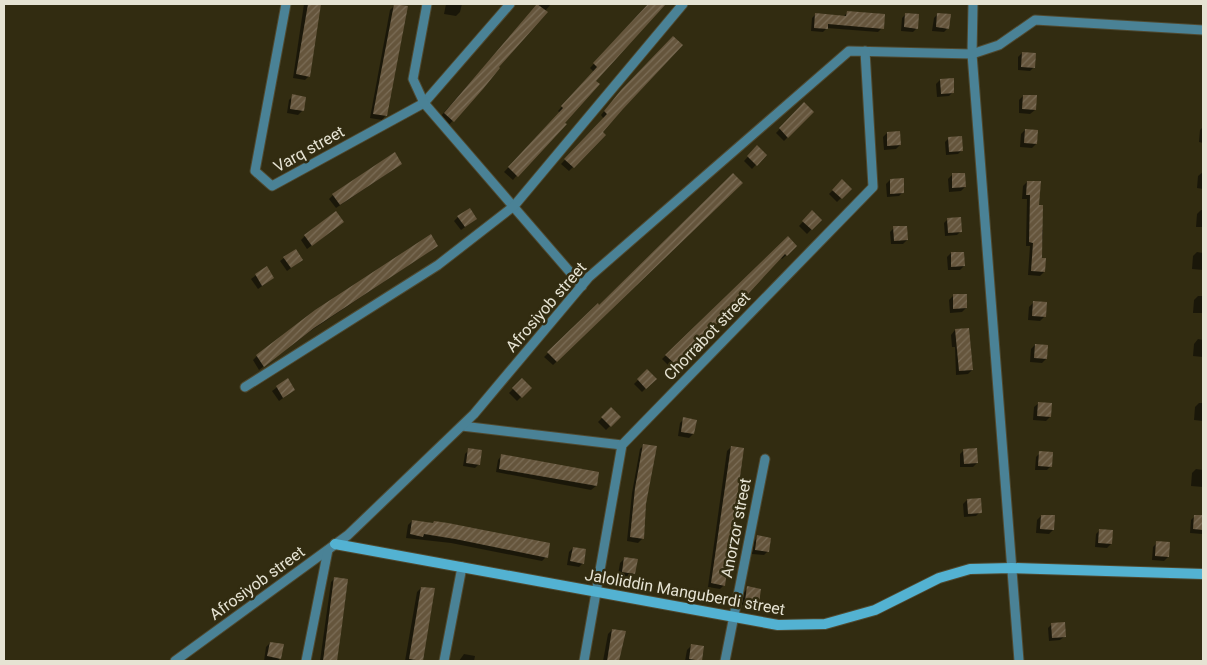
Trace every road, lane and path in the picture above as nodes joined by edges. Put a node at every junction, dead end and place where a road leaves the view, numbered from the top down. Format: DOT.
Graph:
graph roads {
  1 [pos="286,4"];
  2 [pos="427,4"];
  3 [pos="510,4"];
  4 [pos="683,4"];
  5 [pos="973,4"];
  6 [pos="1203,30"];
  7 [pos="865,51"];
  8 [pos="972,54"];
  9 [pos="424,103"];
  10 [pos="514,206"];
  11 [pos="582,286"];
  12 [pos="245,387"];
  13 [pos="462,426"];
  14 [pos="622,445"];
  15 [pos="765,459"];
  16 [pos="332,547"];
  17 [pos="462,568"];
  18 [pos="1012,568"];
  19 [pos="1203,574"];
  20 [pos="596,592"];
  21 [pos="734,617"];
  22 [pos="175,661"];
  23 [pos="306,661"];
  24 [pos="444,661"];
  25 [pos="584,661"];
  26 [pos="726,661"];
  27 [pos="1019,661"];
  1 -- 9 [label="street, Varq street"];
  2 -- 9 [label="street"];
  3 -- 9 [label="street, Varq street"];
  4 -- 10 [label="street"];
  5 -- 8 [label="street"];
  6 -- 8 [label="street"];
  7 -- 8 [label="street, Afrosiyob street"];
  7 -- 11 [label="street, Afrosiyob street"];
  7 -- 14 [label="street, Chorrabot street"];
  8 -- 18 [label="street"];
  9 -- 10 [label="street"];
  10 -- 11 [label="street"];
  10 -- 12 [label="street"];
  11 -- 13 [label="street, Afrosiyob street"];
  13 -- 14 [label="street"];
  13 -- 16 [label="street, Afrosiyob street"];
  14 -- 20 [label="street"];
  15 -- 21 [label="street, Anorzor street"];
  16 -- 17 [label="street, Jaloliddin Manguberdi street"];
  16 -- 22 [label="street, Afrosiyob street"];
  16 -- 23 [label="street"];
  17 -- 20 [label="street, Jaloliddin Manguberdi street"];
  17 -- 24 [label="street"];
  18 -- 19 [label="street, Jaloliddin Manguberdi street"];
  18 -- 21 [label="street, Jaloliddin Manguberdi street"];
  18 -- 27 [label="street"];
  20 -- 21 [label="street, Jaloliddin Manguberdi street"];
  20 -- 25 [label="street"];
  21 -- 26 [label="street, Anorzor street"];
}
